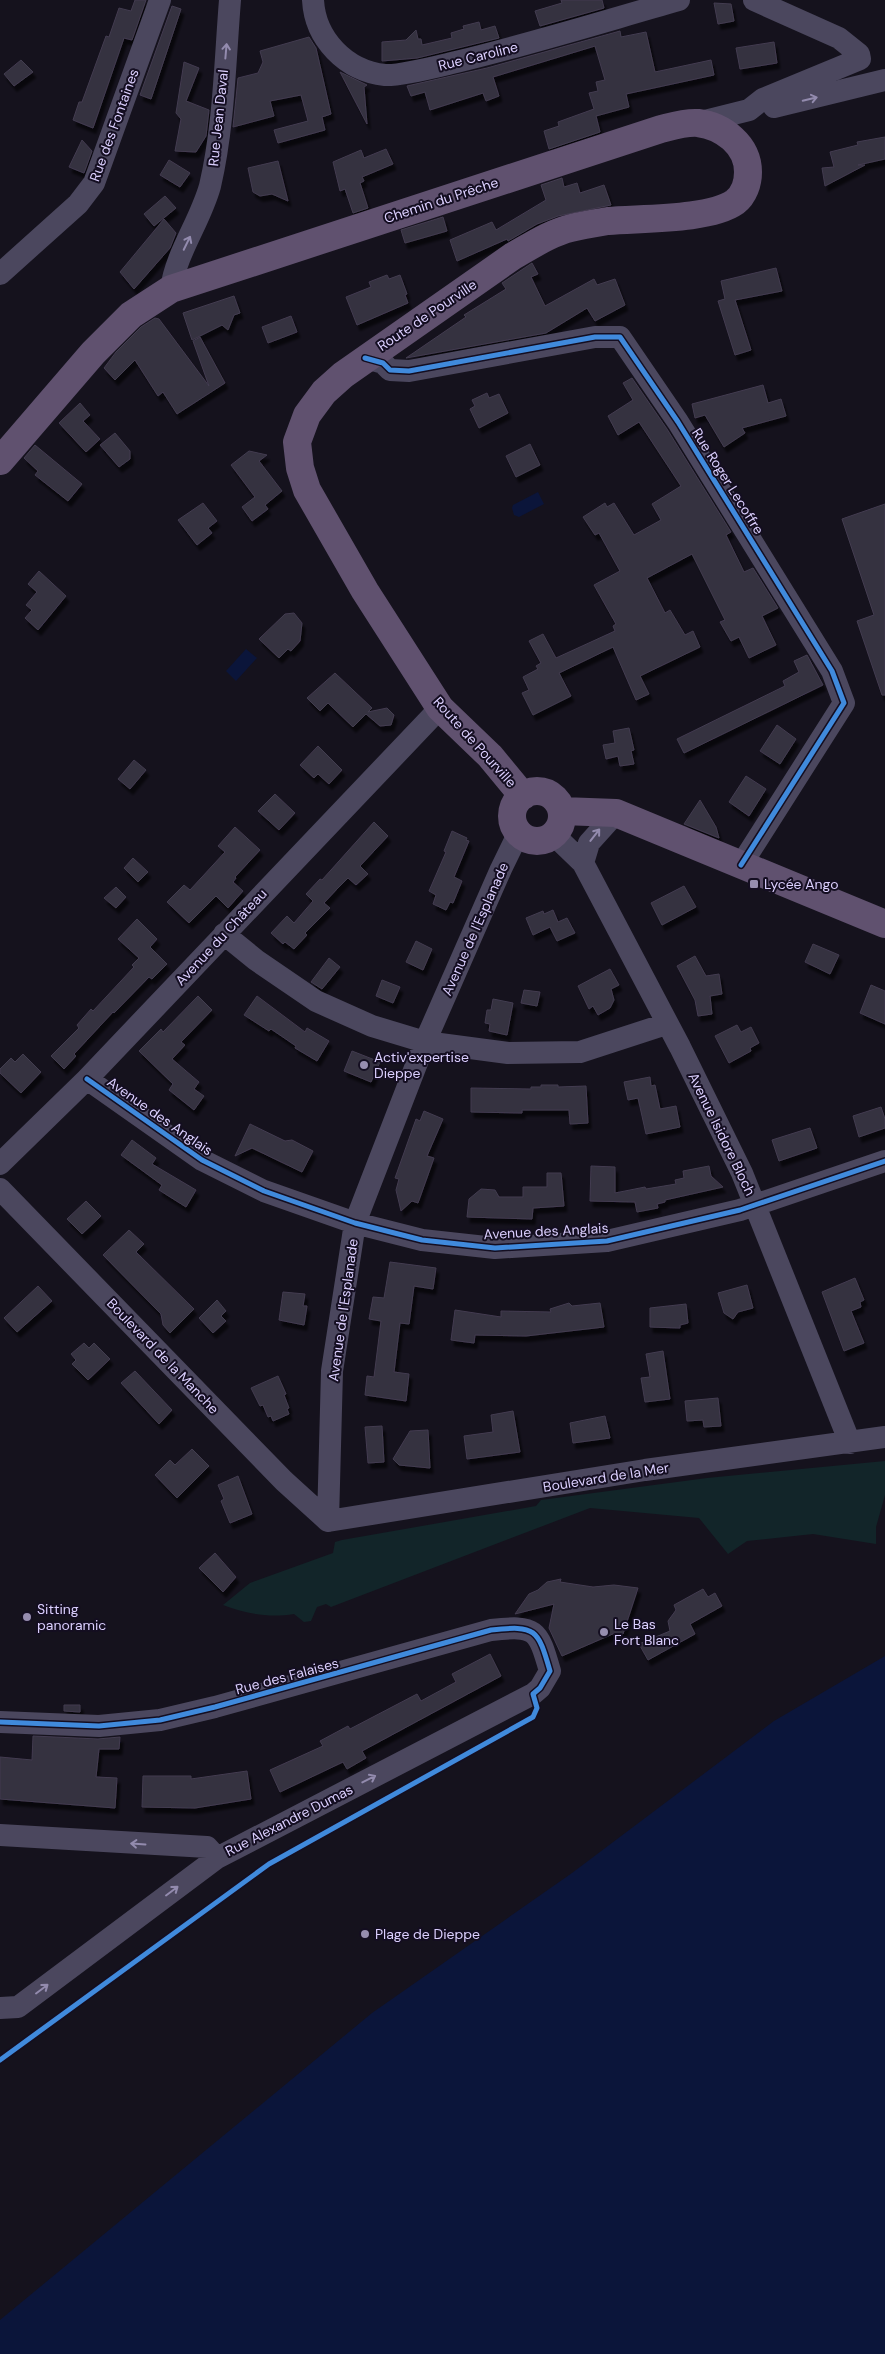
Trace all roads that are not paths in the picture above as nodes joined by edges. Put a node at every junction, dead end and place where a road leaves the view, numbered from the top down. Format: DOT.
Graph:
graph roads {
  1 [pos="160,0"];
  2 [pos="230,0"];
  3 [pos="312,0"];
  4 [pos="679,0"];
  5 [pos="754,0"];
  6 [pos="885,80"];
  7 [pos="749,110"];
  8 [pos="705,125"];
  9 [pos="0,274"];
  10 [pos="171,288"];
  11 [pos="365,358"];
  12 [pos="0,461"];
  13 [pos="440,708"];
  14 [pos="522,796"];
  15 [pos="616,813"];
  16 [pos="558,823"];
  17 [pos="519,832"];
  18 [pos="582,863"];
  19 [pos="741,865"];
  20 [pos="885,924"];
  21 [pos="224,934"];
  22 [pos="666,1024"];
  23 [pos="426,1042"];
  24 [pos="87,1079"];
  25 [pos="885,1160"];
  26 [pos="0,1164"];
  27 [pos="0,1189"];
  28 [pos="756,1205"];
  29 [pos="355,1223"];
  30 [pos="885,1437"];
  31 [pos="850,1443"];
  32 [pos="328,1521"];
  33 [pos="550,1671"];
  34 [pos="0,1722"];
  35 [pos="0,1835"];
  36 [pos="217,1858"];
  37 [pos="0,2008"];
  1 -- 9 [label="street, Rue des Fontaines"];
  10 -- 2 [label="street, Rue Jean Daval, one-way"];
  3 -- 4 [label="street, Rue Caroline"];
  5 -- 7 [label="street"];
  7 -- 6 [label="street, one-way"];
  7 -- 8 [label="street"];
  8 -- 10 [label="main road, Chemin du Prêche"];
  8 -- 11 [label="main road, Route de Pourville"];
  10 -- 12 [label="main road, Chemin du Prêche"];
  11 -- 13 [label="main road, Route de Pourville"];
  11 -- 19 [label="street, Rue Roger Lecoffre"];
  13 -- 14 [label="main road, Route de Pourville"];
  13 -- 21 [label="street, Avenue du Château"];
  14 -- 16 [label="main road"];
  14 -- 17 [label="main road"];
  15 -- 16 [label="main road"];
  18 -- 15 [label="street, one-way"];
  15 -- 19 [label="main road"];
  16 -- 17 [label="main road"];
  16 -- 18 [label="street, Avenue Isidore Bloch"];
  17 -- 23 [label="street, Avenue de l'Esplanade"];
  18 -- 22 [label="street, Avenue Isidore Bloch"];
  19 -- 20 [label="main road"];
  21 -- 23 [label="street"];
  21 -- 24 [label="street, Avenue du Château"];
  22 -- 23 [label="street"];
  22 -- 28 [label="street, Avenue Isidore Bloch"];
  23 -- 29 [label="street, Avenue de l'Esplanade"];
  24 -- 26 [label="street, Avenue du Château"];
  24 -- 29 [label="street, Avenue des Anglais"];
  25 -- 28 [label="street, Avenue des Anglais"];
  27 -- 32 [label="street, Boulevard de la Manche"];
  28 -- 29 [label="street, Avenue des Anglais"];
  28 -- 31 [label="street, Avenue Isidore Bloch"];
  29 -- 32 [label="street, Avenue de l'Esplanade"];
  30 -- 31 [label="street, Boulevard de la Mer"];
  31 -- 32 [label="street, Boulevard de la Mer"];
  33 -- 34 [label="street, Rue des Falaises"];
  36 -- 33 [label="street, Rue Alexandre Dumas, one-way"];
  36 -- 35 [label="street, Rue Alexandre Dumas, one-way"];
  37 -- 36 [label="street, one-way"];
}
